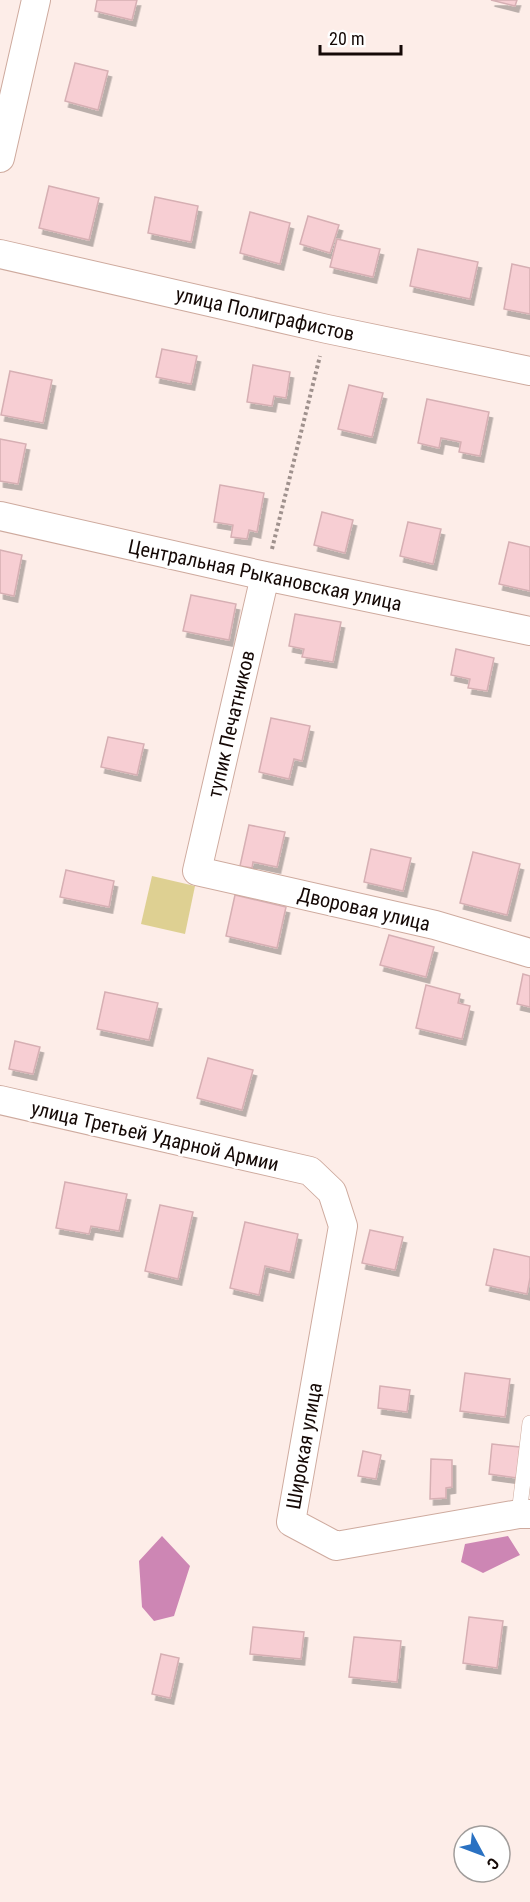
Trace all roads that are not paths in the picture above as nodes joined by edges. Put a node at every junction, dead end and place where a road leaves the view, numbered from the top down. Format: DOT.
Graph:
graph roads {
  1 [pos="36,0"];
  2 [pos="0,158"];
  3 [pos="0,254"];
  4 [pos="530,370"];
  5 [pos="0,516"];
  6 [pos="265,576"];
  7 [pos="530,631"];
  8 [pos="197,871"];
  9 [pos="530,953"];
  10 [pos="0,1100"];
  11 [pos="309,1171"];
  12 [pos="530,1423"];
  13 [pos="524,1514"];
  1 -- 2 [label="street"];
  3 -- 4 [label="street, улица Полиграфистов"];
  5 -- 6 [label="street, Центральная Рыкановская улица"];
  6 -- 7 [label="street, Центральная Рыкановская улица"];
  6 -- 8 [label="street, тупик Печатников"];
  8 -- 9 [label="street, Дворовая улица"];
  10 -- 11 [label="street, улица Третьей Ударной Армии"];
  11 -- 13 [label="street, Широкая улица"];
  12 -- 13 [label="lane"];
}
